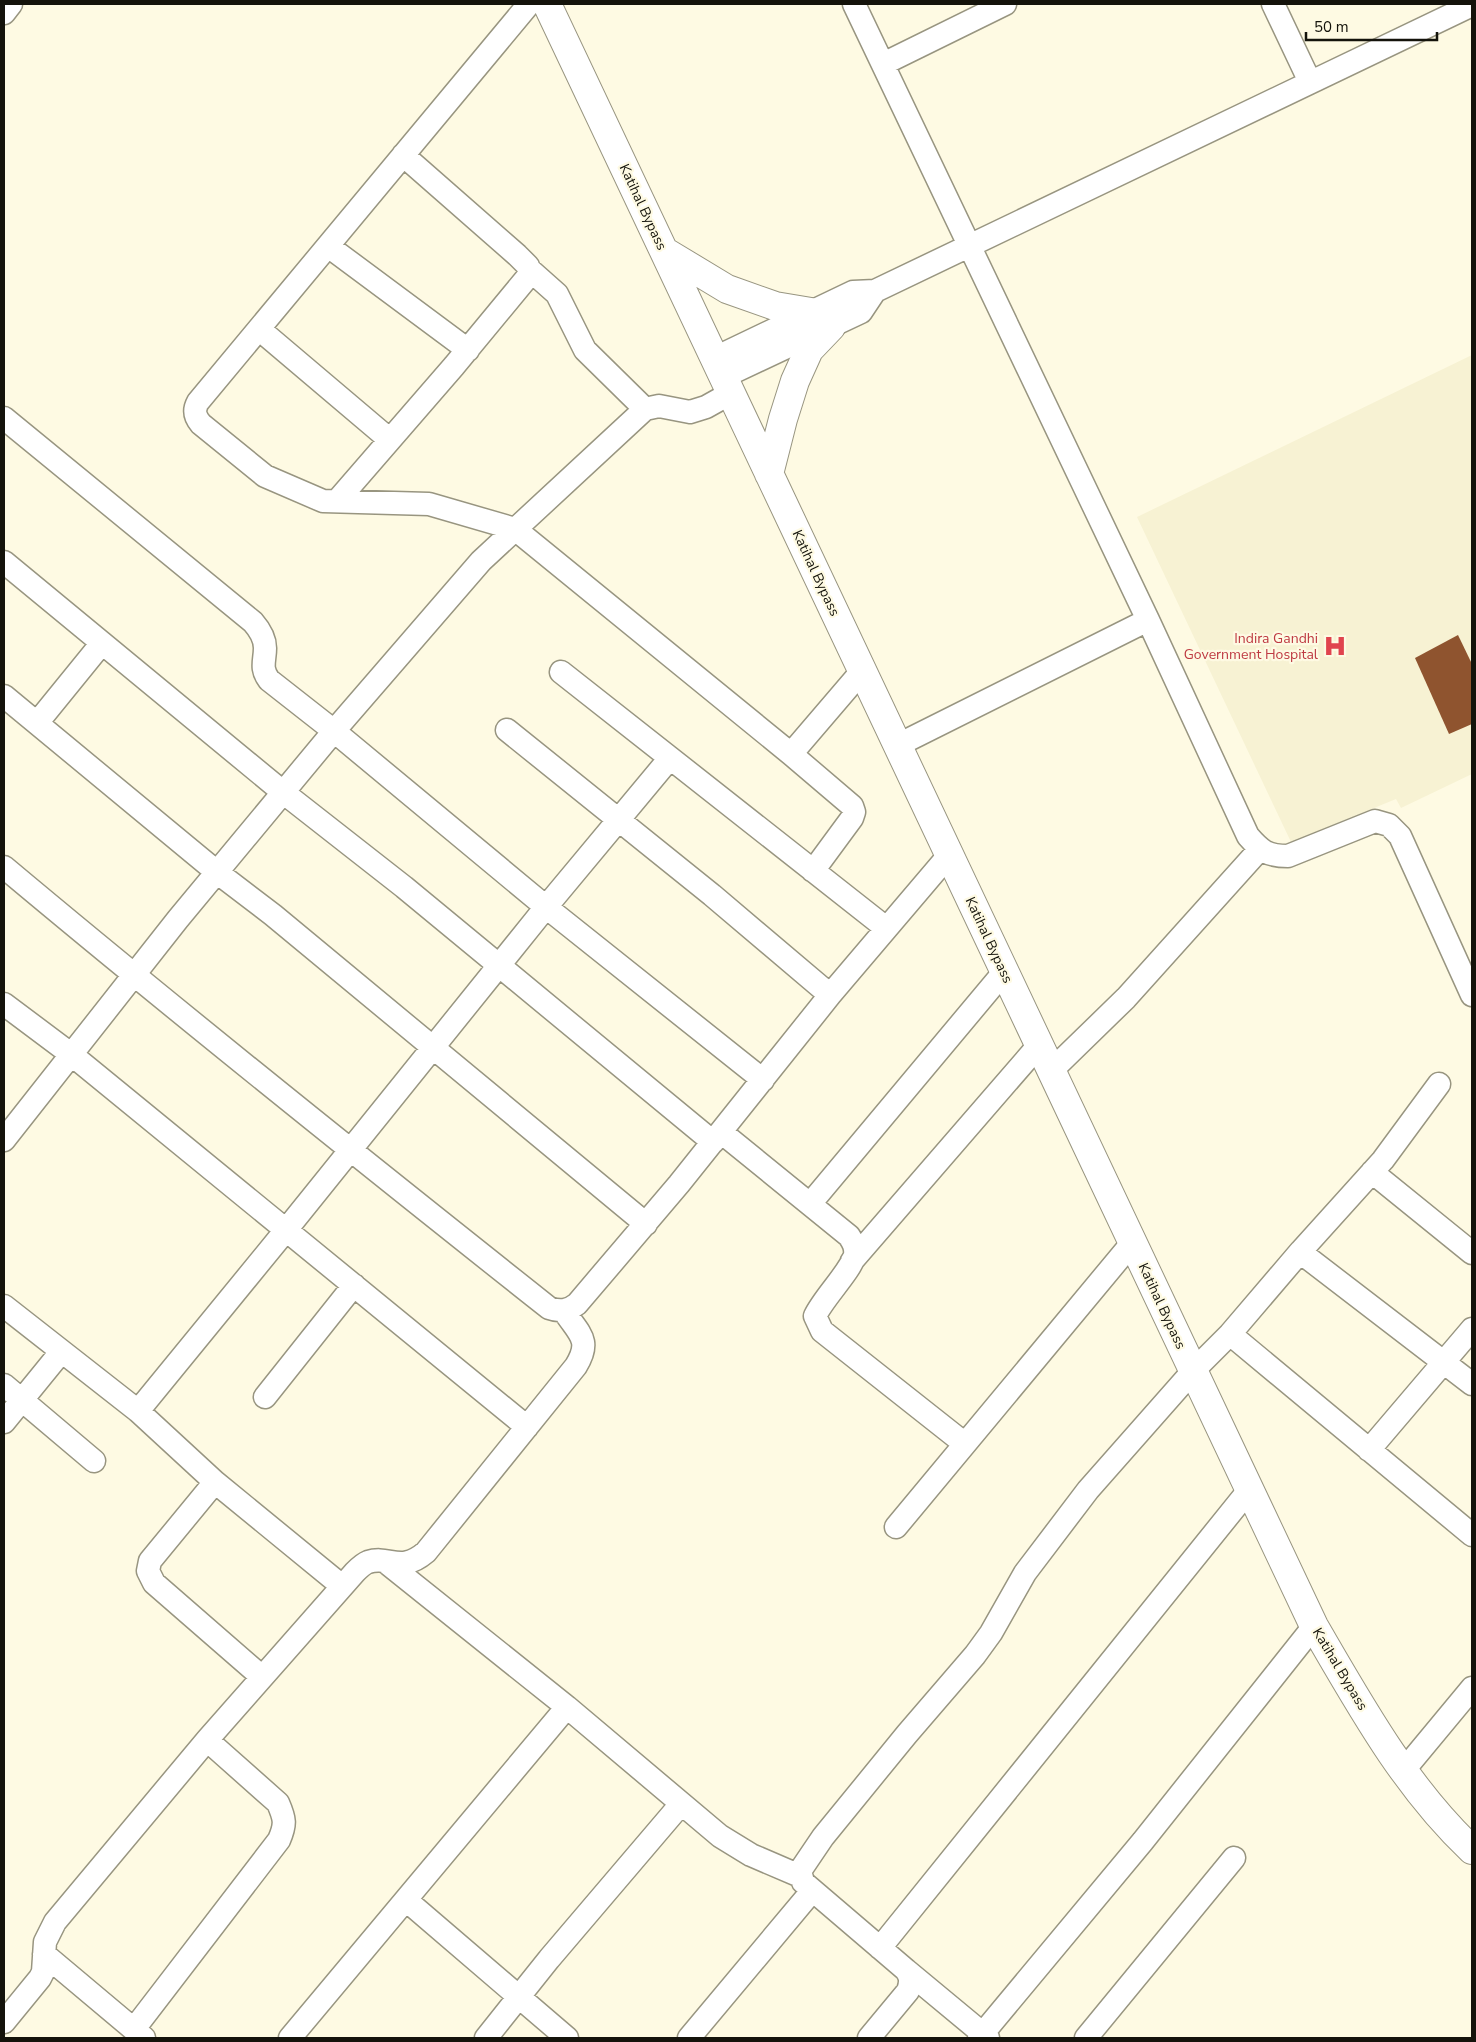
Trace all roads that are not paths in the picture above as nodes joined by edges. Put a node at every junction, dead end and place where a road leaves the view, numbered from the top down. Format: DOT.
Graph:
graph roads {
  1 [pos="11,4"];
  2 [pos="528,4"];
  3 [pos="548,4"];
  4 [pos="854,4"];
  5 [pos="1005,4"];
  6 [pos="1273,4"];
  7 [pos="1472,5"];
  8 [pos="4,13"];
  9 [pos="882,64"];
  10 [pos="1310,82"];
  11 [pos="403,155"];
  12 [pos="328,246"];
  13 [pos="969,246"];
  14 [pos="664,251"];
  15 [pos="530,270"];
  16 [pos="821,319"];
  17 [pos="259,329"];
  18 [pos="468,350"];
  19 [pos="723,376"];
  20 [pos="645,409"];
  21 [pos="4,418"];
  22 [pos="390,440"];
  23 [pos="769,474"];
  24 [pos="336,501"];
  25 [pos="516,529"];
  26 [pos="4,562"];
  27 [pos="1148,620"];
  28 [pos="102,643"];
  29 [pos="862,671"];
  30 [pos="561,672"];
  31 [pos="4,696"];
  32 [pos="37,723"];
  33 [pos="507,730"];
  34 [pos="334,731"];
  35 [pos="898,745"];
  36 [pos="791,754"];
  37 [pos="670,758"];
  38 [pos="284,793"];
  39 [pos="617,820"];
  40 [pos="1260,849"];
  41 [pos="949,855"];
  42 [pos="4,867"];
  43 [pos="813,870"];
  44 [pos="218,873"];
  45 [pos="546,906"];
  46 [pos="886,928"];
  47 [pos="498,966"];
  48 [pos="1004,972"];
  49 [pos="135,976"];
  50 [pos="830,995"];
  51 [pos="1472,995"];
  52 [pos="4,1004"];
  53 [pos="1039,1045"];
  54 [pos="434,1047"];
  55 [pos="72,1055"];
  56 [pos="1051,1071"];
  57 [pos="763,1080"];
  58 [pos="1439,1084"];
  59 [pos="717,1137"];
  60 [pos="4,1140"];
  61 [pos="351,1150"];
  62 [pos="1372,1172"];
  63 [pos="810,1204"];
  64 [pos="646,1224"];
  65 [pos="286,1230"];
  66 [pos="1132,1243"];
  67 [pos="1300,1252"];
  68 [pos="1472,1253"];
  69 [pos="852,1261"];
  70 [pos="354,1285"];
  71 [pos="4,1306"];
  72 [pos="564,1311"];
  73 [pos="1472,1329"];
  74 [pos="1230,1334"];
  75 [pos="61,1352"];
  76 [pos="1443,1363"];
  77 [pos="1193,1371"];
  78 [pos="1472,1384"];
  79 [pos="4,1385"];
  80 [pos="265,1397"];
  81 [pos="22,1399"];
  82 [pos="138,1411"];
  83 [pos="4,1422"];
  84 [pos="526,1427"];
  85 [pos="965,1444"];
  86 [pos="1369,1450"];
  87 [pos="94,1462"];
  88 [pos="215,1482"];
  89 [pos="1249,1490"];
  90 [pos="896,1527"];
  91 [pos="1472,1535"];
  92 [pos="387,1563"];
  93 [pos="342,1586"];
  94 [pos="1314,1626"];
  95 [pos="262,1677"];
  96 [pos="1472,1688"];
  97 [pos="567,1707"];
  98 [pos="207,1740"];
  99 [pos="1404,1770"];
  100 [pos="681,1804"];
  101 [pos="1472,1850"];
  102 [pos="1234,1858"];
  103 [pos="806,1884"];
  104 [pos="406,1900"];
  105 [pos="880,1948"];
  106 [pos="44,1954"];
  107 [pos="906,1970"];
  108 [pos="12,1996"];
  109 [pos="519,1997"];
  110 [pos="4,2022"];
  111 [pos="139,2034"];
  112 [pos="983,2037"];
  113 [pos="290,2038"];
  114 [pos="486,2038"];
  115 [pos="567,2038"];
  116 [pos="689,2038"];
  117 [pos="869,2038"];
  118 [pos="1086,2038"];
  1 -- 8 [label="street"];
  2 -- 11 [label="street"];
  3 -- 14 [label="main road, Katihal Bypass"];
  4 -- 9 [label="street"];
  5 -- 9 [label="street"];
  6 -- 10 [label="street"];
  7 -- 10 [label="street"];
  9 -- 13 [label="street"];
  10 -- 13 [label="street"];
  11 -- 12 [label="street"];
  11 -- 15 [label="street"];
  12 -- 17 [label="street"];
  12 -- 18 [label="street"];
  13 -- 16 [label="street"];
  13 -- 27 [label="street"];
  14 -- 16 [label="main road"];
  14 -- 19 [label="main road, Katihal Bypass"];
  15 -- 18 [label="street"];
  15 -- 20 [label="street"];
  16 -- 19 [label="street"];
  16 -- 23 [label="main road"];
  17 -- 22 [label="street"];
  17 -- 24 [label="street"];
  18 -- 22 [label="street"];
  19 -- 20 [label="street"];
  19 -- 23 [label="main road, Katihal Bypass"];
  20 -- 25 [label="street"];
  21 -- 34 [label="street"];
  22 -- 24 [label="street"];
  23 -- 29 [label="main road, Katihal Bypass"];
  24 -- 25 [label="street"];
  25 -- 34 [label="street"];
  25 -- 36 [label="street"];
  26 -- 28 [label="street"];
  27 -- 35 [label="street"];
  27 -- 40 [label="street"];
  28 -- 32 [label="street"];
  28 -- 38 [label="street"];
  29 -- 35 [label="main road, Katihal Bypass"];
  29 -- 36 [label="street"];
  30 -- 37 [label="street"];
  31 -- 32 [label="street"];
  32 -- 44 [label="street"];
  33 -- 39 [label="street"];
  34 -- 38 [label="street"];
  34 -- 45 [label="street"];
  35 -- 41 [label="main road, Katihal Bypass"];
  36 -- 43 [label="street"];
  37 -- 39 [label="street"];
  37 -- 43 [label="street"];
  38 -- 44 [label="street"];
  38 -- 47 [label="street"];
  39 -- 45 [label="street"];
  39 -- 50 [label="street"];
  40 -- 51 [label="street"];
  40 -- 56 [label="street"];
  41 -- 46 [label="street"];
  41 -- 48 [label="main road, Katihal Bypass"];
  42 -- 49 [label="street"];
  43 -- 46 [label="street"];
  44 -- 49 [label="street"];
  44 -- 54 [label="street"];
  45 -- 47 [label="street"];
  45 -- 57 [label="street"];
  46 -- 50 [label="street"];
  47 -- 54 [label="street"];
  47 -- 59 [label="street"];
  48 -- 53 [label="main road, Katihal Bypass"];
  48 -- 63 [label="street"];
  49 -- 55 [label="street"];
  49 -- 61 [label="street"];
  50 -- 57 [label="street"];
  52 -- 55 [label="street"];
  53 -- 56 [label="main road, Katihal Bypass"];
  53 -- 69 [label="street"];
  54 -- 61 [label="street"];
  54 -- 64 [label="street"];
  55 -- 60 [label="street"];
  55 -- 65 [label="street"];
  56 -- 66 [label="main road, Katihal Bypass"];
  57 -- 59 [label="street"];
  58 -- 62 [label="street"];
  59 -- 63 [label="street"];
  59 -- 64 [label="street"];
  61 -- 65 [label="street"];
  61 -- 72 [label="street"];
  62 -- 67 [label="street"];
  62 -- 68 [label="street"];
  63 -- 69 [label="street"];
  64 -- 72 [label="street"];
  65 -- 70 [label="street"];
  65 -- 82 [label="street"];
  66 -- 77 [label="main road, Katihal Bypass"];
  66 -- 85 [label="street"];
  67 -- 74 [label="street"];
  67 -- 76 [label="street"];
  69 -- 85 [label="street"];
  70 -- 80 [label="street"];
  70 -- 84 [label="street"];
  71 -- 75 [label="street"];
  72 -- 84 [label="street"];
  73 -- 76 [label="street"];
  74 -- 77 [label="street"];
  74 -- 86 [label="street"];
  75 -- 81 [label="street"];
  75 -- 82 [label="street"];
  76 -- 78 [label="street"];
  76 -- 86 [label="street"];
  77 -- 89 [label="main road, Katihal Bypass"];
  77 -- 103 [label="street"];
  79 -- 81 [label="street"];
  81 -- 83 [label="street"];
  81 -- 87 [label="street"];
  82 -- 88 [label="street"];
  84 -- 92 [label="street"];
  85 -- 90 [label="street"];
  86 -- 91 [label="street"];
  88 -- 93 [label="street"];
  88 -- 95 [label="street"];
  89 -- 94 [label="main road, Katihal Bypass"];
  89 -- 105 [label="street"];
  92 -- 93 [label="street"];
  92 -- 97 [label="street"];
  93 -- 95 [label="street"];
  94 -- 99 [label="main road, Katihal Bypass"];
  94 -- 112 [label="street"];
  95 -- 98 [label="street"];
  96 -- 99 [label="street"];
  97 -- 100 [label="street"];
  97 -- 104 [label="street"];
  98 -- 106 [label="street"];
  98 -- 111 [label="street"];
  99 -- 101 [label="main road, Katihal Bypass"];
  100 -- 103 [label="street"];
  100 -- 109 [label="street"];
  102 -- 118 [label="street"];
  103 -- 105 [label="street"];
  103 -- 116 [label="street"];
  104 -- 109 [label="street"];
  104 -- 113 [label="street"];
  105 -- 107 [label="street"];
  106 -- 108 [label="street"];
  106 -- 111 [label="street"];
  107 -- 112 [label="street"];
  107 -- 117 [label="street"];
  108 -- 110 [label="street"];
  109 -- 114 [label="street"];
  109 -- 115 [label="street"];
}
